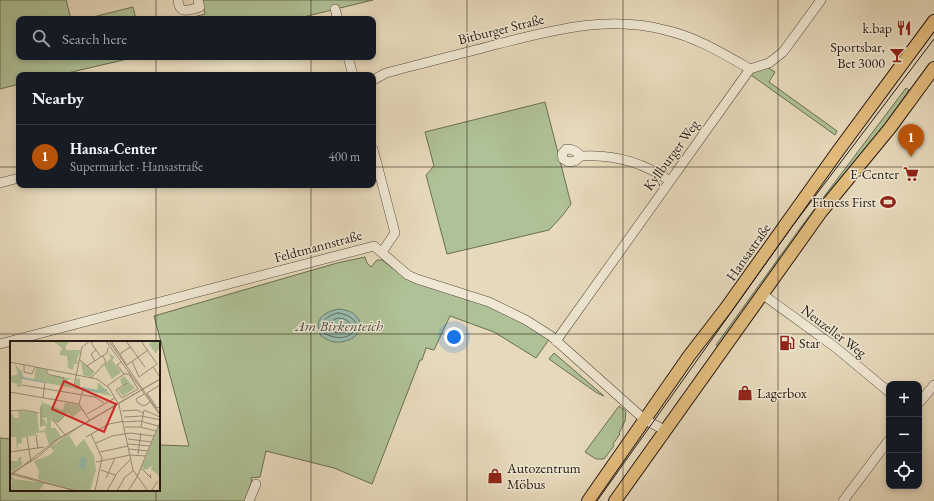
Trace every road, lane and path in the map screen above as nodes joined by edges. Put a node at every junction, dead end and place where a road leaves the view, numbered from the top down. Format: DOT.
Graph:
graph roads {
  1 [pos="178,0"];
  2 [pos="198,0"];
  3 [pos="821,0"];
  4 [pos="335,9"];
  5 [pos="337,16"];
  6 [pos="934,21"];
  7 [pos="349,60"];
  8 [pos="934,68"];
  9 [pos="750,69"];
  10 [pos="352,72"];
  11 [pos="376,78"];
  12 [pos="581,156"];
  13 [pos="376,160"];
  14 [pos="16,179"];
  15 [pos="670,181"];
  16 [pos="0,183"];
  17 [pos="382,252"];
  18 [pos="762,294"];
  19 [pos="10,341"];
  20 [pos="11,341"];
  21 [pos="556,341"];
  22 [pos="0,344"];
  23 [pos="934,385"];
  24 [pos="886,390"];
  25 [pos="922,399"];
  26 [pos="644,419"];
  27 [pos="666,431"];
  28 [pos="886,444"];
  29 [pos="256,484"];
  30 [pos="249,501"];
  31 [pos="588,501"];
  32 [pos="616,501"];
  33 [pos="843,501"];
  1 -- 2 [label="street"];
  3 -- 9 [label="street"];
  4 -- 5 [label="street"];
  6 -- 26 [label="main road, Hansastraße"];
  7 -- 10 [label="street"];
  8 -- 18 [label="main road"];
  9 -- 11 [label="street, Bitburger Straße"];
  9 -- 15 [label="street, Kyllburger Weg"];
  12 -- 15 [label="street"];
  13 -- 17 [label="street"];
  14 -- 16 [label="street"];
  15 -- 21 [label="street, Kyllburger Weg"];
  17 -- 20 [label="street, Feldtmannstraße"];
  17 -- 21 [label="street, Feldtmannstraße"];
  18 -- 24 [label="street, Neuzeller Weg"];
  18 -- 27 [label="main road"];
  19 -- 22 [label="street, Feldtmannstraße"];
  21 -- 26 [label="street, Feldtmannstraße"];
  23 -- 25 [label="street"];
  26 -- 27 [label="street, Feldtmannstraße"];
  26 -- 31 [label="main road, Hansastraße"];
  27 -- 32 [label="main road"];
  28 -- 33 [label="street"];
  29 -- 30 [label="street"];
}
